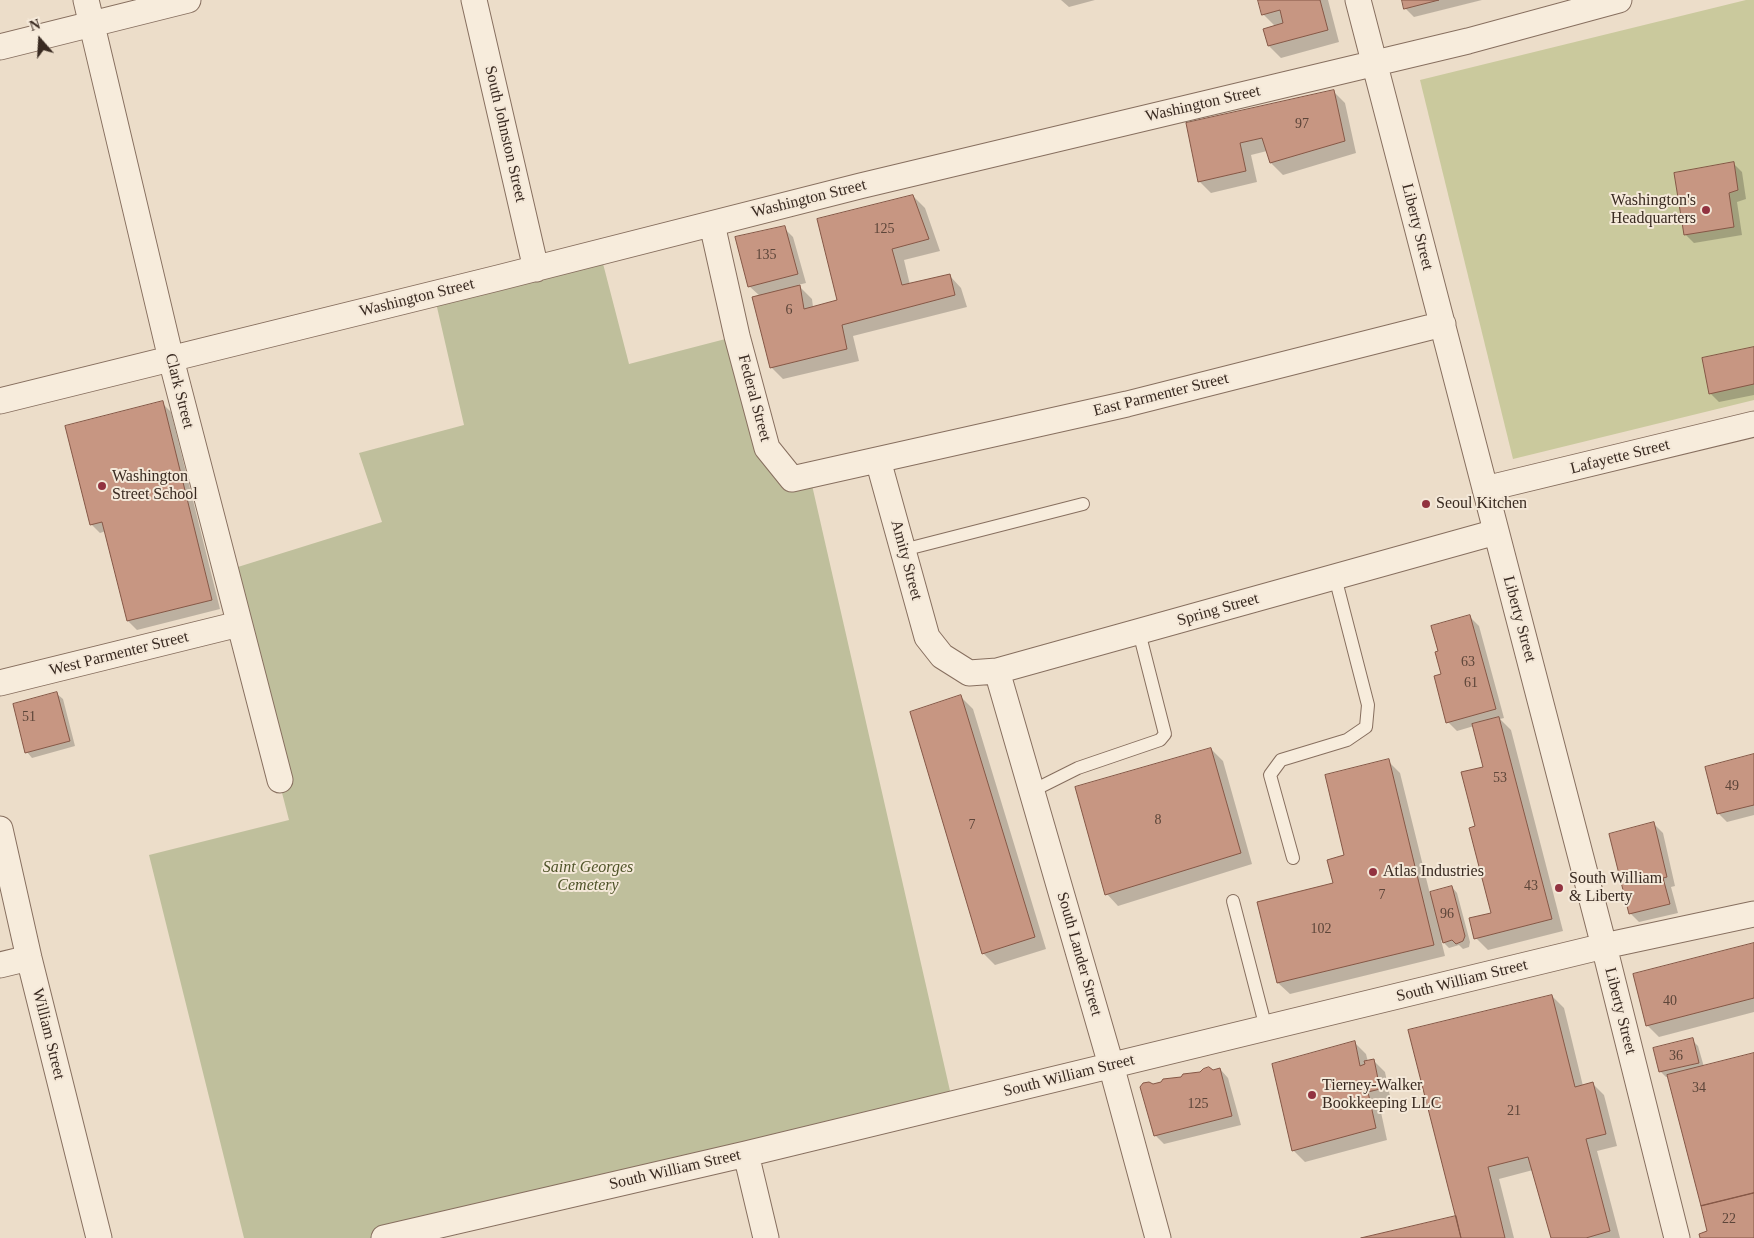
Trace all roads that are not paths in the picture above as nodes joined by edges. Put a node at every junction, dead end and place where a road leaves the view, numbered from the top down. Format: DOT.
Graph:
graph roads {
  1 [pos="188,0"];
  2 [pos="474,0"];
  3 [pos="1358,0"];
  4 [pos="1619,0"];
  5 [pos="89,12"];
  6 [pos="0,47"];
  7 [pos="1375,62"];
  8 [pos="712,224"];
  9 [pos="536,269"];
  10 [pos="1443,324"];
  11 [pos="171,359"];
  12 [pos="0,401"];
  13 [pos="1754,424"];
  14 [pos="878,460"];
  15 [pos="1485,489"];
  16 [pos="1083,504"];
  17 [pos="1496,532"];
  18 [pos="903,550"];
  19 [pos="1335,577"];
  20 [pos="239,624"];
  21 [pos="1140,632"];
  22 [pos="942,656"];
  23 [pos="998,671"];
  24 [pos="0,683"];
  25 [pos="280,780"];
  26 [pos="1032,791"];
  27 [pos="0,829"];
  28 [pos="1293,858"];
  29 [pos="1233,901"];
  30 [pos="1754,914"];
  31 [pos="1604,946"];
  32 [pos="29,958"];
  33 [pos="0,966"];
  34 [pos="1266,1028"];
  35 [pos="1111,1065"];
  36 [pos="746,1154"];
  37 [pos="99,1238"];
  38 [pos="384,1238"];
  39 [pos="766,1238"];
  40 [pos="1158,1238"];
  41 [pos="1676,1238"];
  1 -- 5 [label="street"];
  2 -- 9 [label="street, South Johnston Street"];
  3 -- 7 [label="street, Liberty Street"];
  4 -- 7 [label="street, Washington Street"];
  5 -- 6 [label="street"];
  5 -- 11 [label="street, Clark Street"];
  7 -- 8 [label="street, Washington Street"];
  7 -- 10 [label="street, Liberty Street"];
  8 -- 9 [label="street, Washington Street"];
  8 -- 14 [label="street, Federal Street"];
  9 -- 11 [label="street, Washington Street"];
  10 -- 14 [label="street, East Parmenter Street"];
  10 -- 15 [label="street, Liberty Street"];
  11 -- 12 [label="street, Washington Street"];
  11 -- 20 [label="street, Clark Street"];
  13 -- 15 [label="street, Lafayette Street"];
  14 -- 18 [label="street, Amity Street"];
  15 -- 17 [label="street, Liberty Street"];
  16 -- 18 [label="lane"];
  17 -- 19 [label="street, Spring Street"];
  17 -- 31 [label="street, Liberty Street"];
  18 -- 22 [label="street, Amity Street"];
  19 -- 21 [label="street, Spring Street"];
  19 -- 28 [label="lane"];
  20 -- 24 [label="street, West Parmenter Street"];
  20 -- 25 [label="street, Clark Street"];
  21 -- 23 [label="street, Spring Street"];
  21 -- 26 [label="lane"];
  22 -- 23 [label="street, Spring Street"];
  23 -- 26 [label="street, South Lander Street"];
  26 -- 35 [label="street, South Lander Street"];
  27 -- 32 [label="street, William Street"];
  29 -- 34 [label="lane"];
  30 -- 31 [label="street, South William Street"];
  31 -- 34 [label="street, South William Street"];
  31 -- 41 [label="street, Liberty Street"];
  32 -- 33 [label="street"];
  32 -- 37 [label="street, William Street"];
  34 -- 35 [label="street, South William Street"];
  35 -- 36 [label="street, South William Street"];
  35 -- 40 [label="street, South Lander Street"];
  36 -- 38 [label="street, South William Street"];
  36 -- 39 [label="street"];
}
